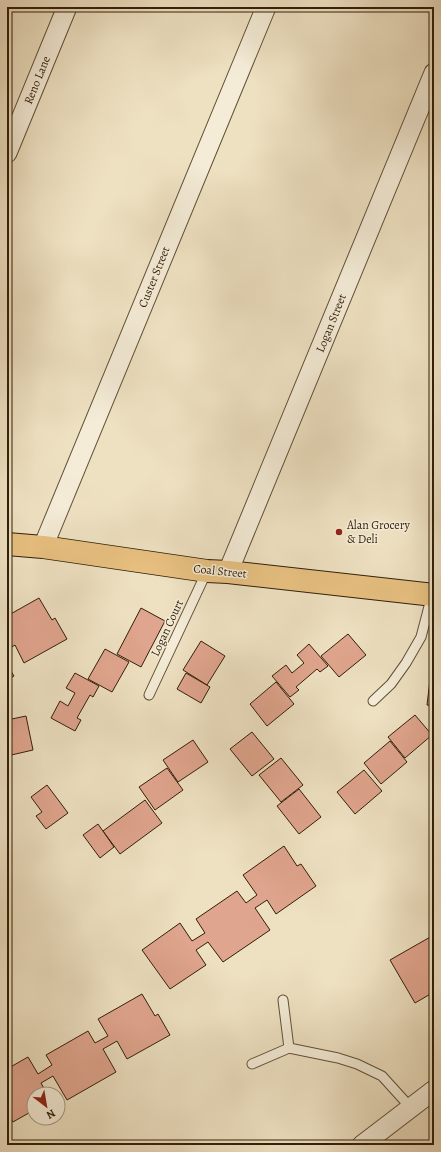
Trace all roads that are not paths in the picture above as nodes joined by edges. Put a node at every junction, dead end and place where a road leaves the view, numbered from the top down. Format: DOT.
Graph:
graph roads {
  1 [pos="67,7"];
  2 [pos="266,7"];
  3 [pos="434,73"];
  4 [pos="7,153"];
  5 [pos="7,544"];
  6 [pos="44,547"];
  7 [pos="218,571"];
  8 [pos="433,593"];
  9 [pos="149,695"];
  10 [pos="373,701"];
  11 [pos="284,1000"];
  12 [pos="289,1048"];
  13 [pos="252,1064"];
  14 [pos="434,1090"];
  15 [pos="411,1108"];
  16 [pos="362,1145"];
  1 -- 4 [label="street, Reno Lane"];
  2 -- 6 [label="street, Custer Street"];
  3 -- 7 [label="street, Logan Street"];
  5 -- 6 [label="main road, Coal Street"];
  6 -- 7 [label="main road, Coal Street"];
  7 -- 8 [label="main road, Coal Street"];
  7 -- 9 [label="lane, Logan Court"];
  8 -- 10 [label="lane"];
  11 -- 12 [label="lane"];
  12 -- 13 [label="lane"];
  12 -- 15 [label="lane"];
  14 -- 15 [label="street"];
  15 -- 16 [label="street"];
}
